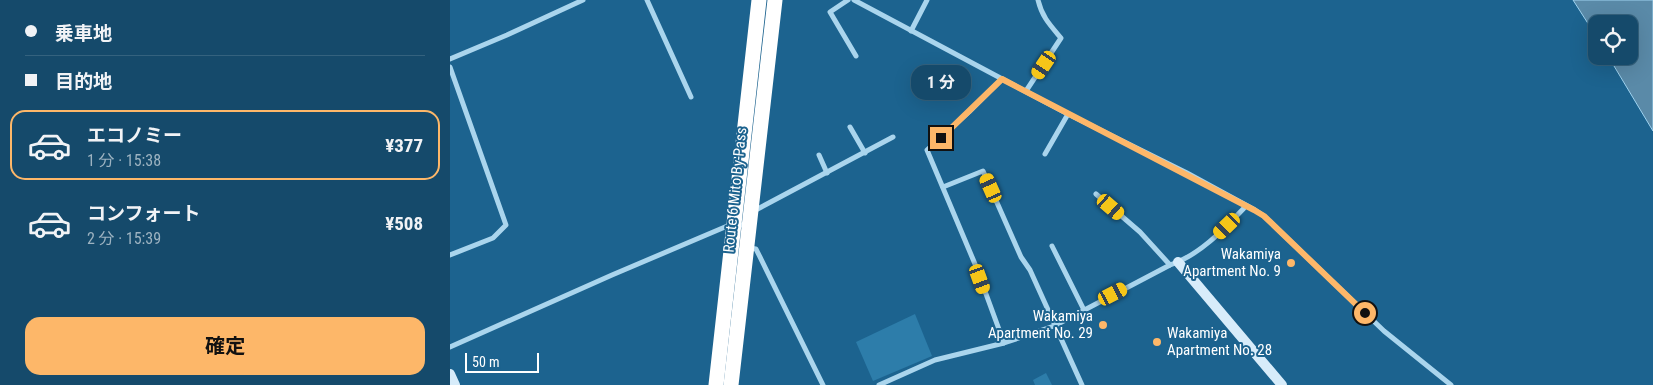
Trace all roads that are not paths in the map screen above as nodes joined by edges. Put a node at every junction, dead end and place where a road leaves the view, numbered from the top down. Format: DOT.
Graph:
graph roads {
  1 [pos="583,0"];
  2 [pos="647,0"];
  3 [pos="759,0"];
  4 [pos="775,0"];
  5 [pos="848,0"];
  6 [pos="854,0"];
  7 [pos="927,0"];
  8 [pos="1038,0"];
  9 [pos="864,2"];
  10 [pos="910,31"];
  11 [pos="856,56"];
  12 [pos="450,59"];
  13 [pos="450,67"];
  14 [pos="1002,79"];
  15 [pos="1026,91"];
  16 [pos="691,97"];
  17 [pos="1068,114"];
  18 [pos="850,127"];
  19 [pos="893,138"];
  20 [pos="865,153"];
  21 [pos="1045,154"];
  22 [pos="819,155"];
  23 [pos="827,173"];
  24 [pos="943,187"];
  25 [pos="1096,194"];
  26 [pos="1246,206"];
  27 [pos="745,221"];
  28 [pos="1052,246"];
  29 [pos="747,247"];
  30 [pos="450,255"];
  31 [pos="1174,264"];
  32 [pos="1084,310"];
  33 [pos="1054,326"];
  34 [pos="1004,342"];
  35 [pos="450,347"];
  36 [pos="450,374"];
  37 [pos="455,385"];
  38 [pos="716,385"];
  39 [pos="731,385"];
  40 [pos="823,385"];
  41 [pos="879,385"];
  42 [pos="1082,385"];
  43 [pos="1282,385"];
  44 [pos="1451,385"];
  1 -- 12 [label="street"];
  2 -- 16 [label="street"];
  3 -- 27 [label="highway, Route 6 Mito By-Pass"];
  4 -- 27 [label="highway, Route 6 Mito By-Pass"];
  5 -- 11 [label="street"];
  6 -- 9 [label="street"];
  7 -- 10 [label="street"];
  8 -- 15 [label="street"];
  9 -- 10 [label="street"];
  10 -- 14 [label="street"];
  13 -- 30 [label="street"];
  14 -- 15 [label="street"];
  14 -- 24 [label="street"];
  15 -- 17 [label="street"];
  17 -- 21 [label="street"];
  17 -- 26 [label="street"];
  18 -- 20 [label="street"];
  19 -- 20 [label="street"];
  20 -- 23 [label="street"];
  22 -- 23 [label="street"];
  23 -- 27 [label="street"];
  24 -- 33 [label="street"];
  24 -- 34 [label="street"];
  25 -- 31 [label="street"];
  26 -- 31 [label="street"];
  26 -- 44 [label="street"];
  27 -- 29 [label="highway, Route 6 Mito By-Pass"];
  27 -- 35 [label="street"];
  27 -- 38 [label="highway, Route 6 Mito By-Pass"];
  28 -- 32 [label="street"];
  29 -- 39 [label="highway, Route 6 Mito By-Pass"];
  29 -- 40 [label="street"];
  31 -- 32 [label="street"];
  31 -- 43 [label="street"];
  32 -- 33 [label="street"];
  33 -- 34 [label="street"];
  33 -- 42 [label="street"];
  34 -- 41 [label="street"];
  36 -- 37 [label="street"];
}
